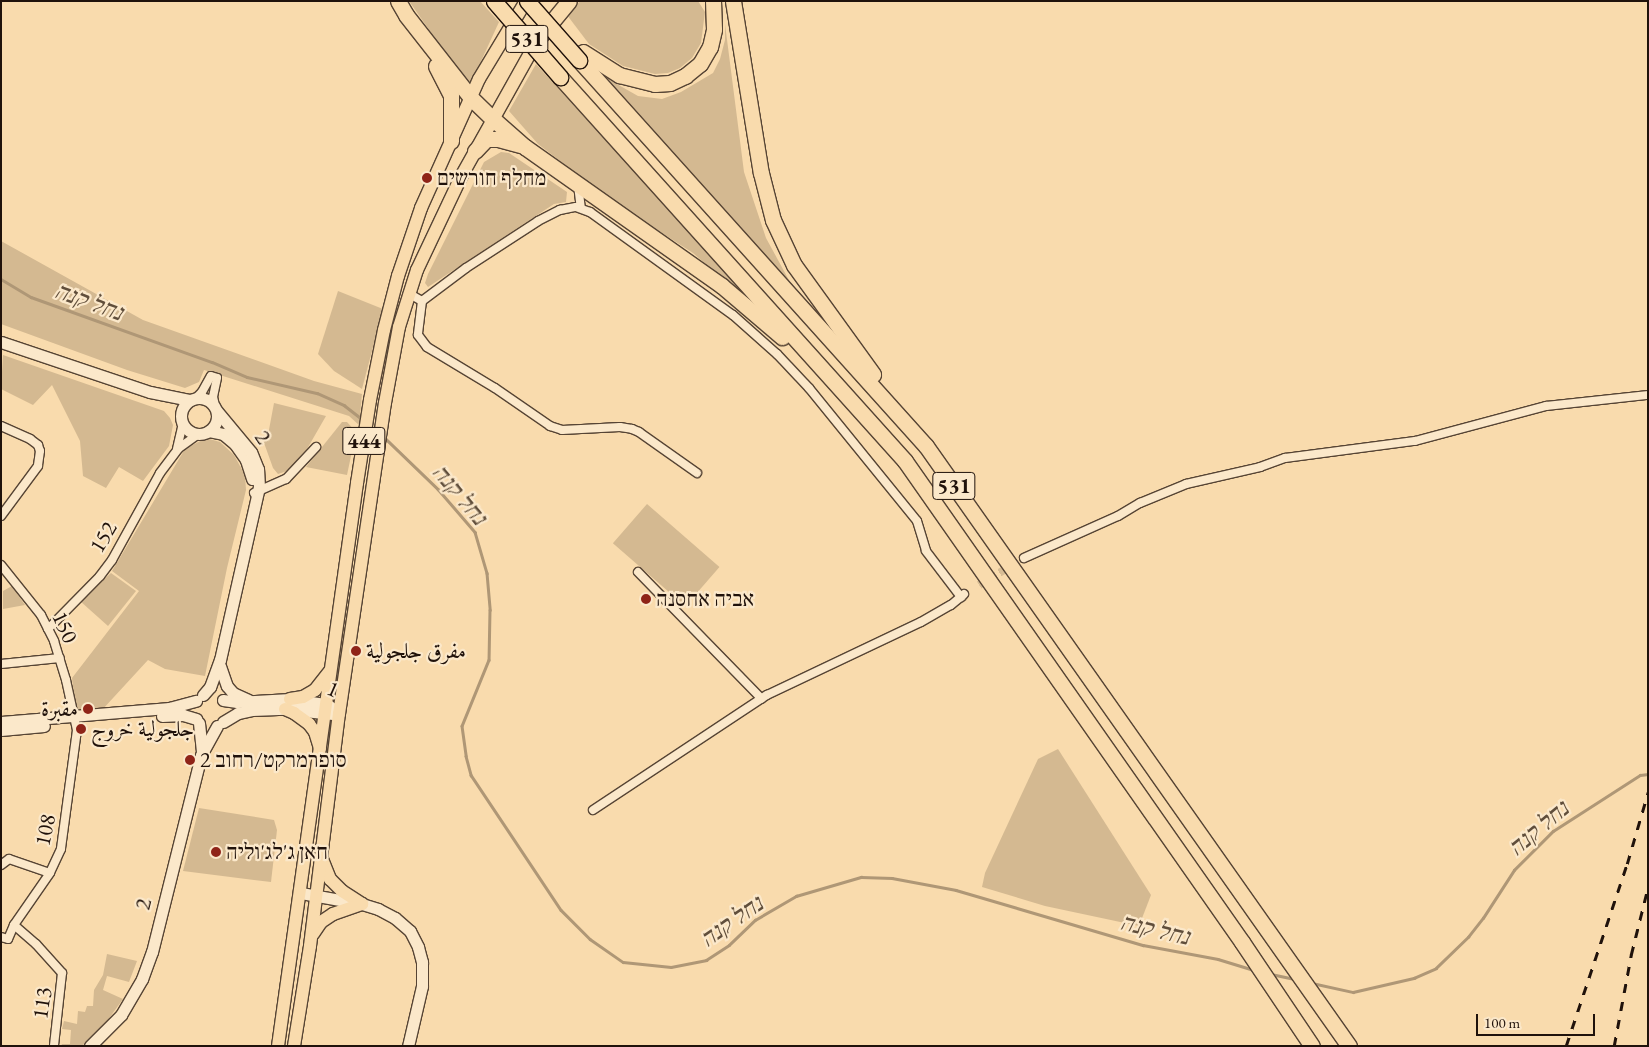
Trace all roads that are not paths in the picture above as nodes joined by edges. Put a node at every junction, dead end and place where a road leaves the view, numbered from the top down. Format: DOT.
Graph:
graph roads {
  1 [pos="398,1"];
  2 [pos="494,1"];
  3 [pos="528,1"];
  4 [pos="559,1"];
  5 [pos="569,1"];
  6 [pos="706,1"];
  7 [pos="713,1"];
  8 [pos="733,1"];
  9 [pos="406,15"];
  10 [pos="714,29"];
  11 [pos="540,36"];
  12 [pos="581,56"];
  13 [pos="471,98"];
  14 [pos="493,118"];
  15 [pos="451,141"];
  16 [pos="525,147"];
  17 [pos="475,151"];
  18 [pos="578,185"];
  19 [pos="582,208"];
  20 [pos="408,294"];
  21 [pos="422,301"];
  22 [pos="1,342"];
  23 [pos="150,392"];
  24 [pos="1648,395"];
  25 [pos="193,399"];
  26 [pos="216,409"];
  27 [pos="182,420"];
  28 [pos="1,426"];
  29 [pos="203,432"];
  30 [pos="926,446"];
  31 [pos="316,447"];
  32 [pos="175,453"];
  33 [pos="906,462"];
  34 [pos="697,473"];
  35 [pos="256,493"];
  36 [pos="5,505"];
  37 [pos="1,516"];
  38 [pos="1024,558"];
  39 [pos="1,565"];
  40 [pos="638,572"];
  41 [pos="48,629"];
  42 [pos="60,658"];
  43 [pos="220,663"];
  44 [pos="1,664"];
  45 [pos="333,664"];
  46 [pos="200,698"];
  47 [pos="222,699"];
  48 [pos="762,699"];
  49 [pos="250,701"];
  50 [pos="288,704"];
  51 [pos="326,709"];
  52 [pos="339,714"];
  53 [pos="75,719"];
  54 [pos="197,720"];
  55 [pos="1,722"];
  56 [pos="220,724"];
  57 [pos="1,730"];
  58 [pos="321,752"];
  59 [pos="201,755"];
  60 [pos="593,810"];
  61 [pos="321,857"];
  62 [pos="1,865"];
  63 [pos="50,872"];
  64 [pos="301,893"];
  65 [pos="316,895"];
  66 [pos="362,904"];
  67 [pos="14,926"];
  68 [pos="5,938"];
  69 [pos="310,946"];
  70 [pos="54,1046"];
  71 [pos="90,1046"];
  72 [pos="278,1046"];
  73 [pos="294,1046"];
  74 [pos="408,1046"];
  75 [pos="1312,1046"];
  76 [pos="1349,1046"];
  1 -- 9 [label="highway"];
  2 -- 33 [label="highway, 531, bridge"];
  3 -- 12 [label="highway, 531, bridge"];
  3 -- 13 [label="main road, 444"];
  4 -- 11 [label="main road, 444"];
  5 -- 11 [label="highway"];
  6 -- 10 [label="highway"];
  7 -- 10 [label="highway"];
  8 -- 30 [label="highway"];
  9 -- 13 [label="highway"];
  9 -- 15 [label="highway"];
  10 -- 12 [label="highway"];
  11 -- 14 [label="main road, 444"];
  12 -- 30 [label="highway, 531"];
  13 -- 14 [label="highway"];
  13 -- 15 [label="main road, 444"];
  14 -- 16 [label="highway"];
  14 -- 17 [label="main road, 444"];
  15 -- 45 [label="main road, 444"];
  16 -- 17 [label="highway"];
  16 -- 18 [label="highway"];
  17 -- 20 [label="main road, 444"];
  18 -- 19 [label="street"];
  18 -- 33 [label="highway"];
  19 -- 21 [label="street"];
  19 -- 48 [label="street"];
  20 -- 21 [label="street"];
  20 -- 52 [label="main road, 444"];
  21 -- 34 [label="street"];
  22 -- 23 [label="street"];
  23 -- 25 [label="street"];
  23 -- 27 [label="street"];
  24 -- 38 [label="street"];
  25 -- 26 [label="street"];
  25 -- 26 [label="street"];
  25 -- 27 [label="street"];
  26 -- 29 [label="street"];
  26 -- 35 [label="street, 2"];
  27 -- 29 [label="street"];
  27 -- 32 [label="street, 152"];
  28 -- 36 [label="street"];
  29 -- 32 [label="street, 152"];
  29 -- 35 [label="street, 2"];
  30 -- 76 [label="highway, 531"];
  31 -- 35 [label="street"];
  32 -- 41 [label="street, 152"];
  33 -- 75 [label="highway, 531"];
  35 -- 43 [label="street, 2"];
  36 -- 37 [label="street"];
  39 -- 41 [label="street, 150"];
  40 -- 48 [label="street"];
  41 -- 42 [label="street, 150"];
  42 -- 44 [label="street"];
  42 -- 53 [label="street, 150"];
  43 -- 46 [label="street, 2"];
  43 -- 47 [label="street, 2"];
  43 -- 49 [label="street"];
  45 -- 50 [label="main road"];
  45 -- 51 [label="main road, 444"];
  46 -- 47 [label="street"];
  46 -- 53 [label="street"];
  46 -- 54 [label="street"];
  47 -- 49 [label="street, 1"];
  47 -- 56 [label="street"];
  48 -- 60 [label="street"];
  49 -- 50 [label="street, 1"];
  50 -- 51 [label="street, 1"];
  50 -- 56 [label="street, 1"];
  50 -- 58 [label="main road"];
  51 -- 52 [label="street, 1"];
  51 -- 58 [label="main road, 444"];
  52 -- 61 [label="main road, 444"];
  53 -- 54 [label="street"];
  53 -- 55 [label="street"];
  53 -- 57 [label="street"];
  53 -- 63 [label="street, 108"];
  54 -- 56 [label="street"];
  54 -- 59 [label="street, 2"];
  56 -- 59 [label="street, 2"];
  58 -- 64 [label="main road, 444"];
  59 -- 71 [label="street, 2"];
  61 -- 65 [label="main road, 444"];
  61 -- 66 [label="main road"];
  62 -- 63 [label="street"];
  63 -- 67 [label="street, 108"];
  64 -- 65 [label="street"];
  64 -- 72 [label="main road, 444"];
  65 -- 66 [label="street"];
  65 -- 69 [label="main road, 444"];
  66 -- 69 [label="main road"];
  66 -- 74 [label="street"];
  67 -- 68 [label="street, 108"];
  67 -- 70 [label="street, 113"];
  69 -- 73 [label="main road, 444"];
}
